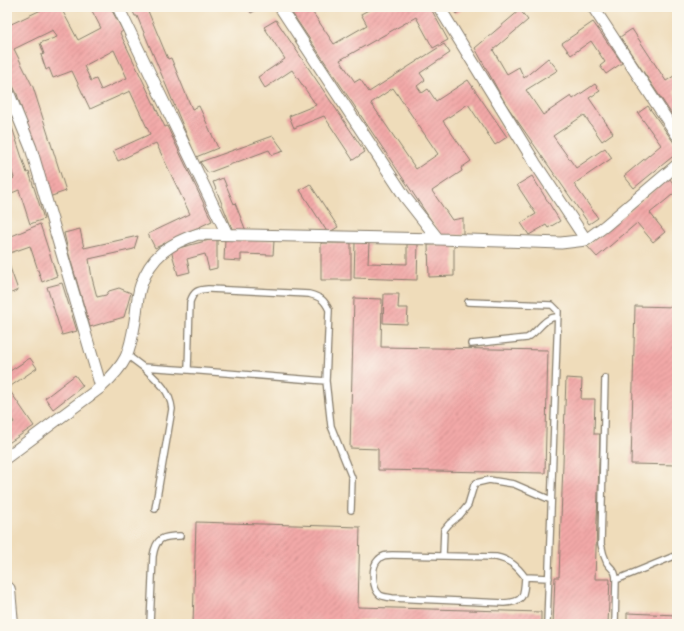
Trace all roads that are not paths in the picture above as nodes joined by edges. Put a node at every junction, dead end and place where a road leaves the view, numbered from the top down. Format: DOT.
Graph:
graph roads {
  1 [pos="118,7"];
  2 [pos="280,7"];
  3 [pos="439,7"];
  4 [pos="593,7"];
  5 [pos="7,89"];
  6 [pos="677,135"];
  7 [pos="677,165"];
  8 [pos="227,234"];
  9 [pos="438,239"];
  10 [pos="586,240"];
  11 [pos="468,302"];
  12 [pos="557,317"];
  13 [pos="471,344"];
  14 [pos="127,355"];
  15 [pos="143,367"];
  16 [pos="188,370"];
  17 [pos="605,378"];
  18 [pos="326,381"];
  19 [pos="101,387"];
  20 [pos="7,457"];
  21 [pos="551,500"];
  22 [pos="155,509"];
  23 [pos="351,510"];
  24 [pos="180,536"];
  25 [pos="677,555"];
  26 [pos="443,556"];
  27 [pos="525,578"];
  28 [pos="549,578"];
  29 [pos="616,580"];
  30 [pos="7,590"];
  31 [pos="10,624"];
  32 [pos="150,624"];
  33 [pos="548,624"];
  34 [pos="615,624"];
  1 -- 8 [label="street"];
  2 -- 9 [label="street"];
  3 -- 10 [label="street"];
  4 -- 6 [label="street"];
  5 -- 19 [label="street"];
  7 -- 10 [label="street"];
  8 -- 9 [label="street"];
  8 -- 14 [label="street"];
  9 -- 10 [label="street"];
  11 -- 12 [label="lane"];
  12 -- 13 [label="lane"];
  12 -- 21 [label="lane"];
  14 -- 15 [label="lane"];
  14 -- 19 [label="street"];
  15 -- 16 [label="lane"];
  15 -- 22 [label="lane"];
  16 -- 18 [label="lane"];
  16 -- 18 [label="lane"];
  17 -- 29 [label="lane"];
  18 -- 23 [label="lane"];
  19 -- 20 [label="street"];
  21 -- 26 [label="lane"];
  21 -- 28 [label="lane"];
  24 -- 32 [label="lane"];
  25 -- 29 [label="lane"];
  26 -- 27 [label="lane"];
  26 -- 27 [label="lane"];
  27 -- 28 [label="lane"];
  28 -- 33 [label="lane"];
  29 -- 34 [label="lane"];
  30 -- 31 [label="main road"];
}
